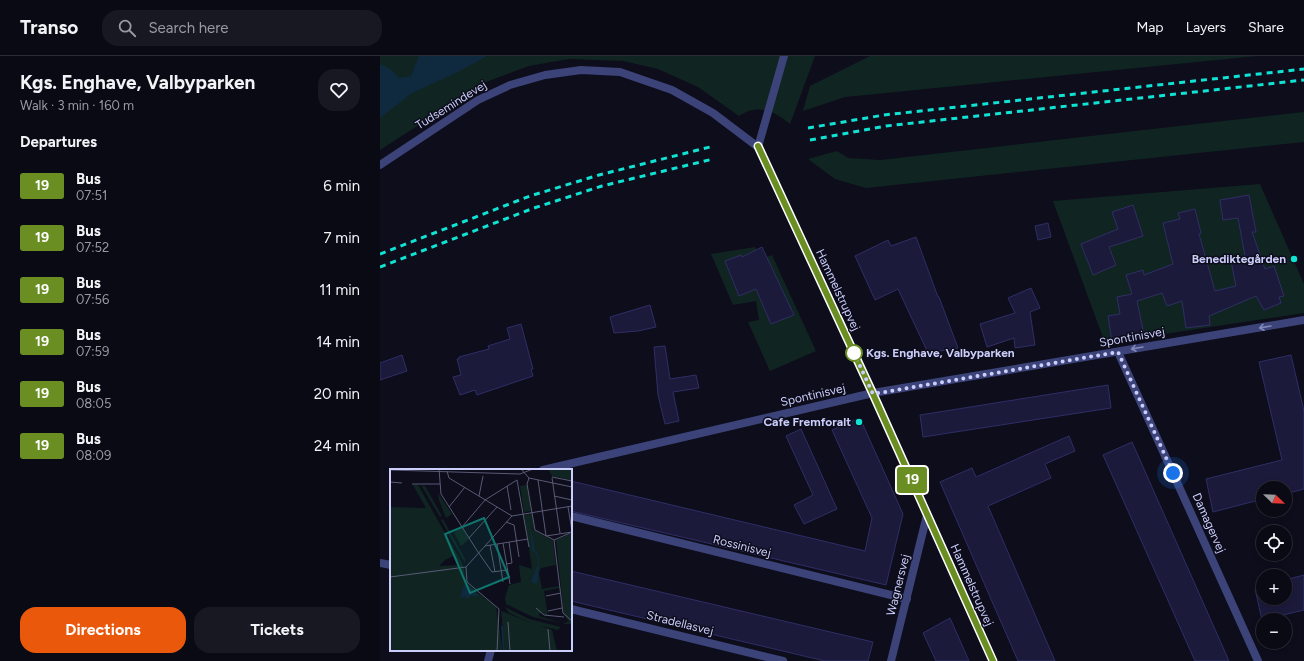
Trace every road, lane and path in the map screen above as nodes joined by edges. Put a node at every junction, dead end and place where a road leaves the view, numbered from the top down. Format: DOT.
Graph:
graph roads {
  1 [pos="784,56"];
  2 [pos="758,146"];
  3 [pos="380,164"];
  4 [pos="1304,320"];
  5 [pos="1118,352"];
  6 [pos="873,394"];
  7 [pos="547,469"];
  8 [pos="927,515"];
  9 [pos="572,516"];
  10 [pos="380,563"];
  11 [pos="390,565"];
  12 [pos="906,599"];
  13 [pos="572,609"];
  14 [pos="491,651"];
  15 [pos="488,661"];
  16 [pos="783,661"];
  17 [pos="891,661"];
  18 [pos="993,661"];
  19 [pos="1258,661"];
  1 -- 2 [label="street"];
  2 -- 3 [label="street, Tudsemindevej"];
  2 -- 6 [label="street, Hammelstrupvej"];
  4 -- 5 [label="street, Spontinisvej, one-way"];
  5 -- 6 [label="street, Spontinisvej"];
  5 -- 19 [label="street, Damagervej"];
  6 -- 7 [label="street, Spontinisvej"];
  6 -- 8 [label="street, Hammelstrupvej"];
  8 -- 12 [label="street, Wagnersvej"];
  8 -- 18 [label="street, Hammelstrupvej"];
  9 -- 12 [label="street, Rossinisvej"];
  10 -- 11 [label="street"];
  12 -- 17 [label="street, Wagnersvej"];
  13 -- 16 [label="street, Stradellasvej"];
  14 -- 15 [label="street"];
}
